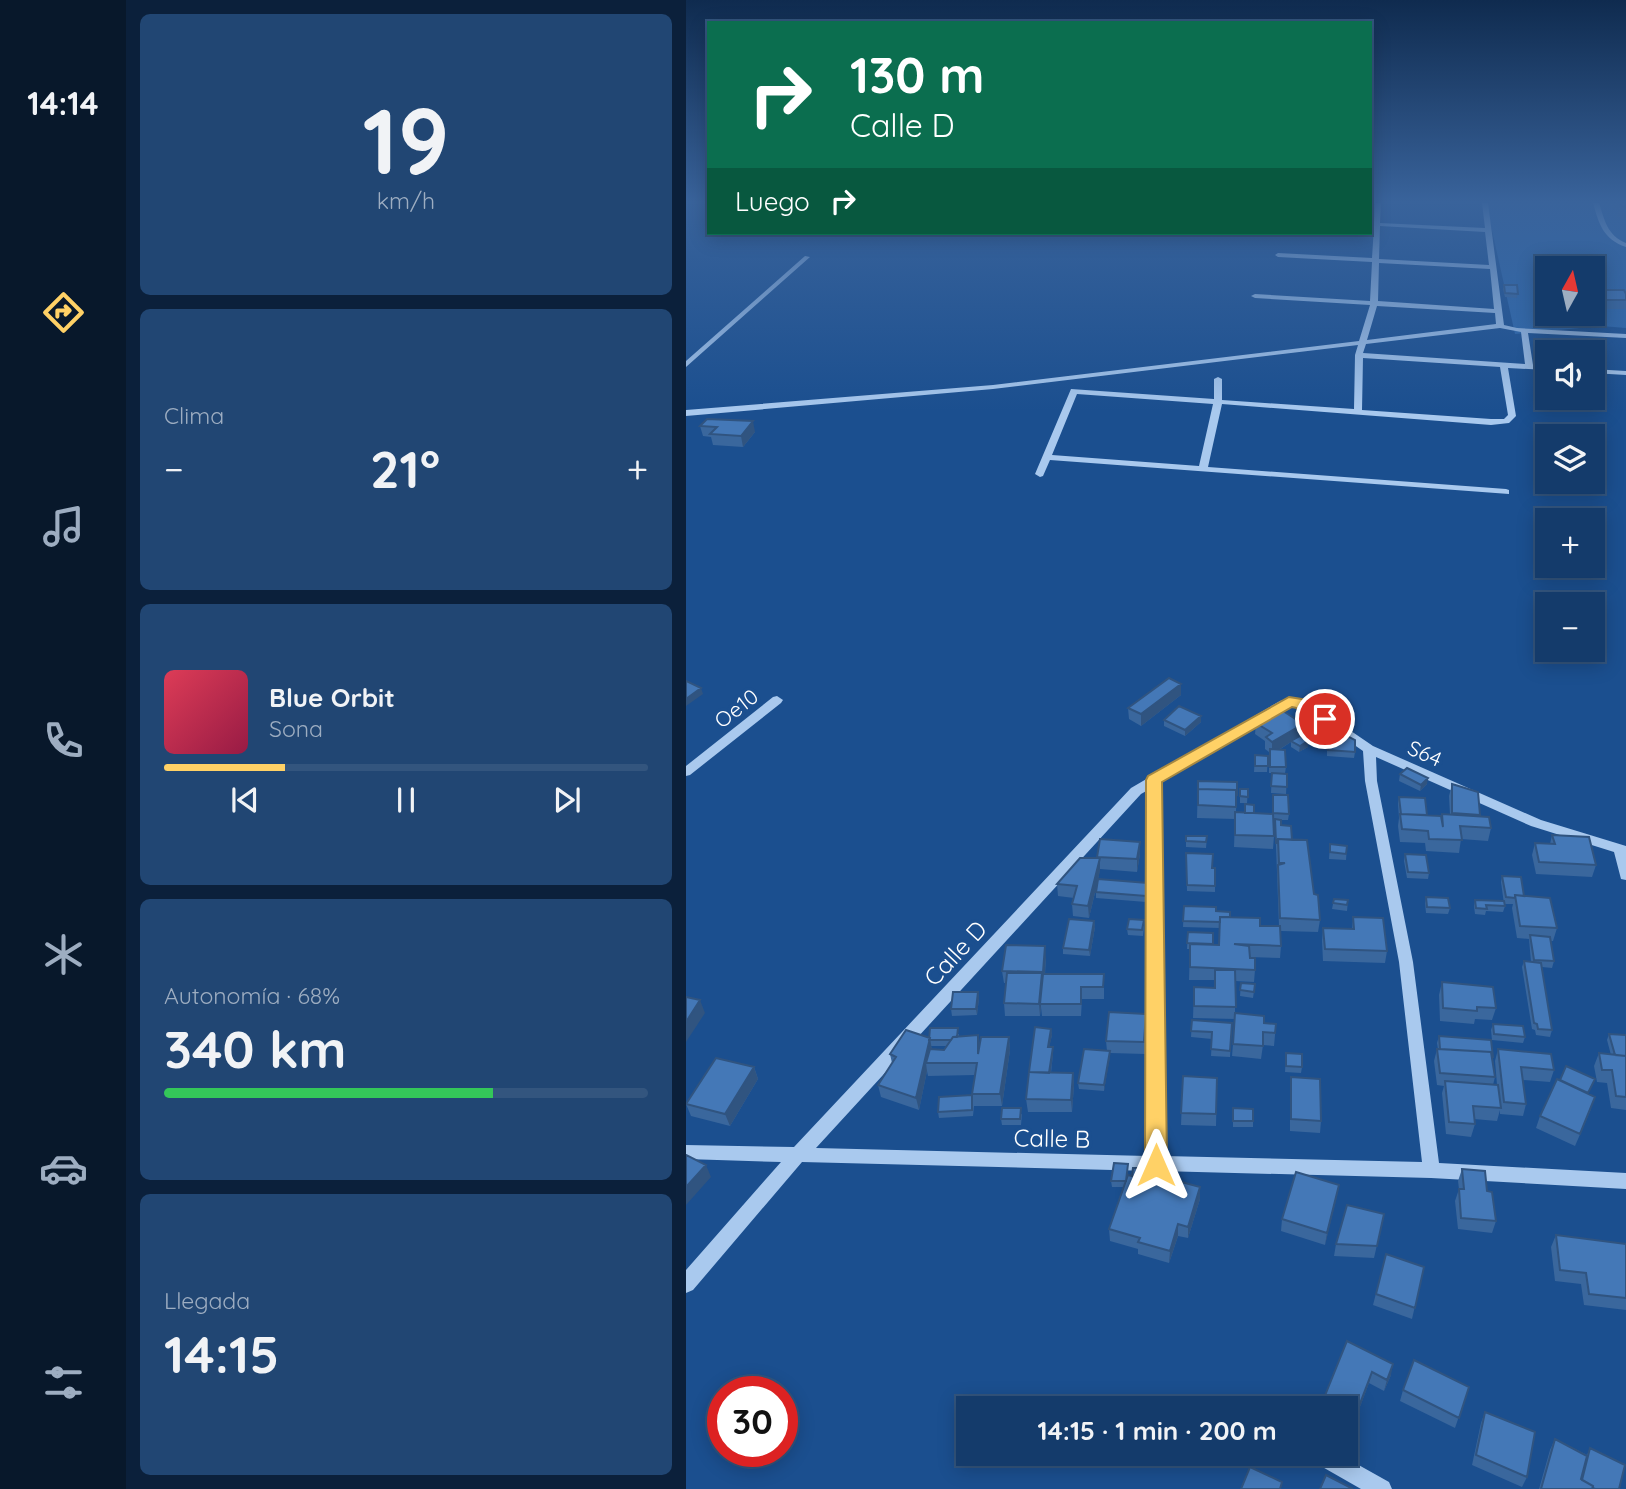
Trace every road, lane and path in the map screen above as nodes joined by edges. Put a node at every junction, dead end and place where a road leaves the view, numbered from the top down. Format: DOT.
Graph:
graph roads {
  1 [pos="790,272"];
  2 [pos="1375,272"];
  3 [pos="1494,272"];
  4 [pos="1255,296"];
  5 [pos="1374,303"];
  6 [pos="1499,311"];
  7 [pos="1500,326"];
  8 [pos="1524,330"];
  9 [pos="1626,336"];
  10 [pos="1363,344"];
  11 [pos="1359,355"];
  12 [pos="686,365"];
  13 [pos="1504,365"];
  14 [pos="1530,367"];
  15 [pos="1535,367"];
  16 [pos="1605,372"];
  17 [pos="1626,373"];
  18 [pos="1218,379"];
  19 [pos="1217,402"];
  20 [pos="686,413"];
  21 [pos="1358,413"];
  22 [pos="1047,457"];
  23 [pos="1203,468"];
  24 [pos="1040,474"];
  25 [pos="1506,492"];
  26 [pos="776,700"];
  27 [pos="1296,702"];
  28 [pos="1369,749"];
  29 [pos="686,772"];
  30 [pos="1154,780"];
  31 [pos="1623,850"];
  32 [pos="1626,875"];
  33 [pos="686,1152"];
  34 [pos="797,1156"];
  35 [pos="1156,1165"];
  36 [pos="1431,1170"];
  37 [pos="1626,1181"];
  38 [pos="686,1284"];
  39 [pos="1340,1466"];
  40 [pos="1382,1489"];
  1 -- 12 [label="street"];
  2 -- 5 [label="street"];
  3 -- 6 [label="street"];
  4 -- 5 [label="street"];
  5 -- 6 [label="street"];
  5 -- 10 [label="street"];
  6 -- 7 [label="street"];
  7 -- 8 [label="street"];
  7 -- 10 [label="street"];
  8 -- 9 [label="street"];
  8 -- 14 [label="street"];
  10 -- 11 [label="street"];
  10 -- 20 [label="street"];
  11 -- 13 [label="street"];
  11 -- 21 [label="street"];
  13 -- 14 [label="street"];
  13 -- 21 [label="street"];
  14 -- 15 [label="street"];
  16 -- 17 [label="lane"];
  18 -- 19 [label="street"];
  19 -- 21 [label="street"];
  19 -- 22 [label="street"];
  19 -- 23 [label="street"];
  22 -- 23 [label="street"];
  22 -- 24 [label="lane"];
  23 -- 25 [label="street"];
  26 -- 29 [label="street, Oe10"];
  27 -- 28 [label="street, S64"];
  27 -- 30 [label="street, Calle D"];
  28 -- 31 [label="street, S64"];
  28 -- 36 [label="street"];
  30 -- 34 [label="street, Calle D"];
  30 -- 35 [label="street"];
  31 -- 32 [label="street"];
  33 -- 34 [label="street, Calle B"];
  34 -- 35 [label="street, Calle B"];
  34 -- 38 [label="street, Calle D"];
  35 -- 36 [label="street, Calle B"];
  36 -- 37 [label="street, Calle B"];
  39 -- 40 [label="street"];
}
